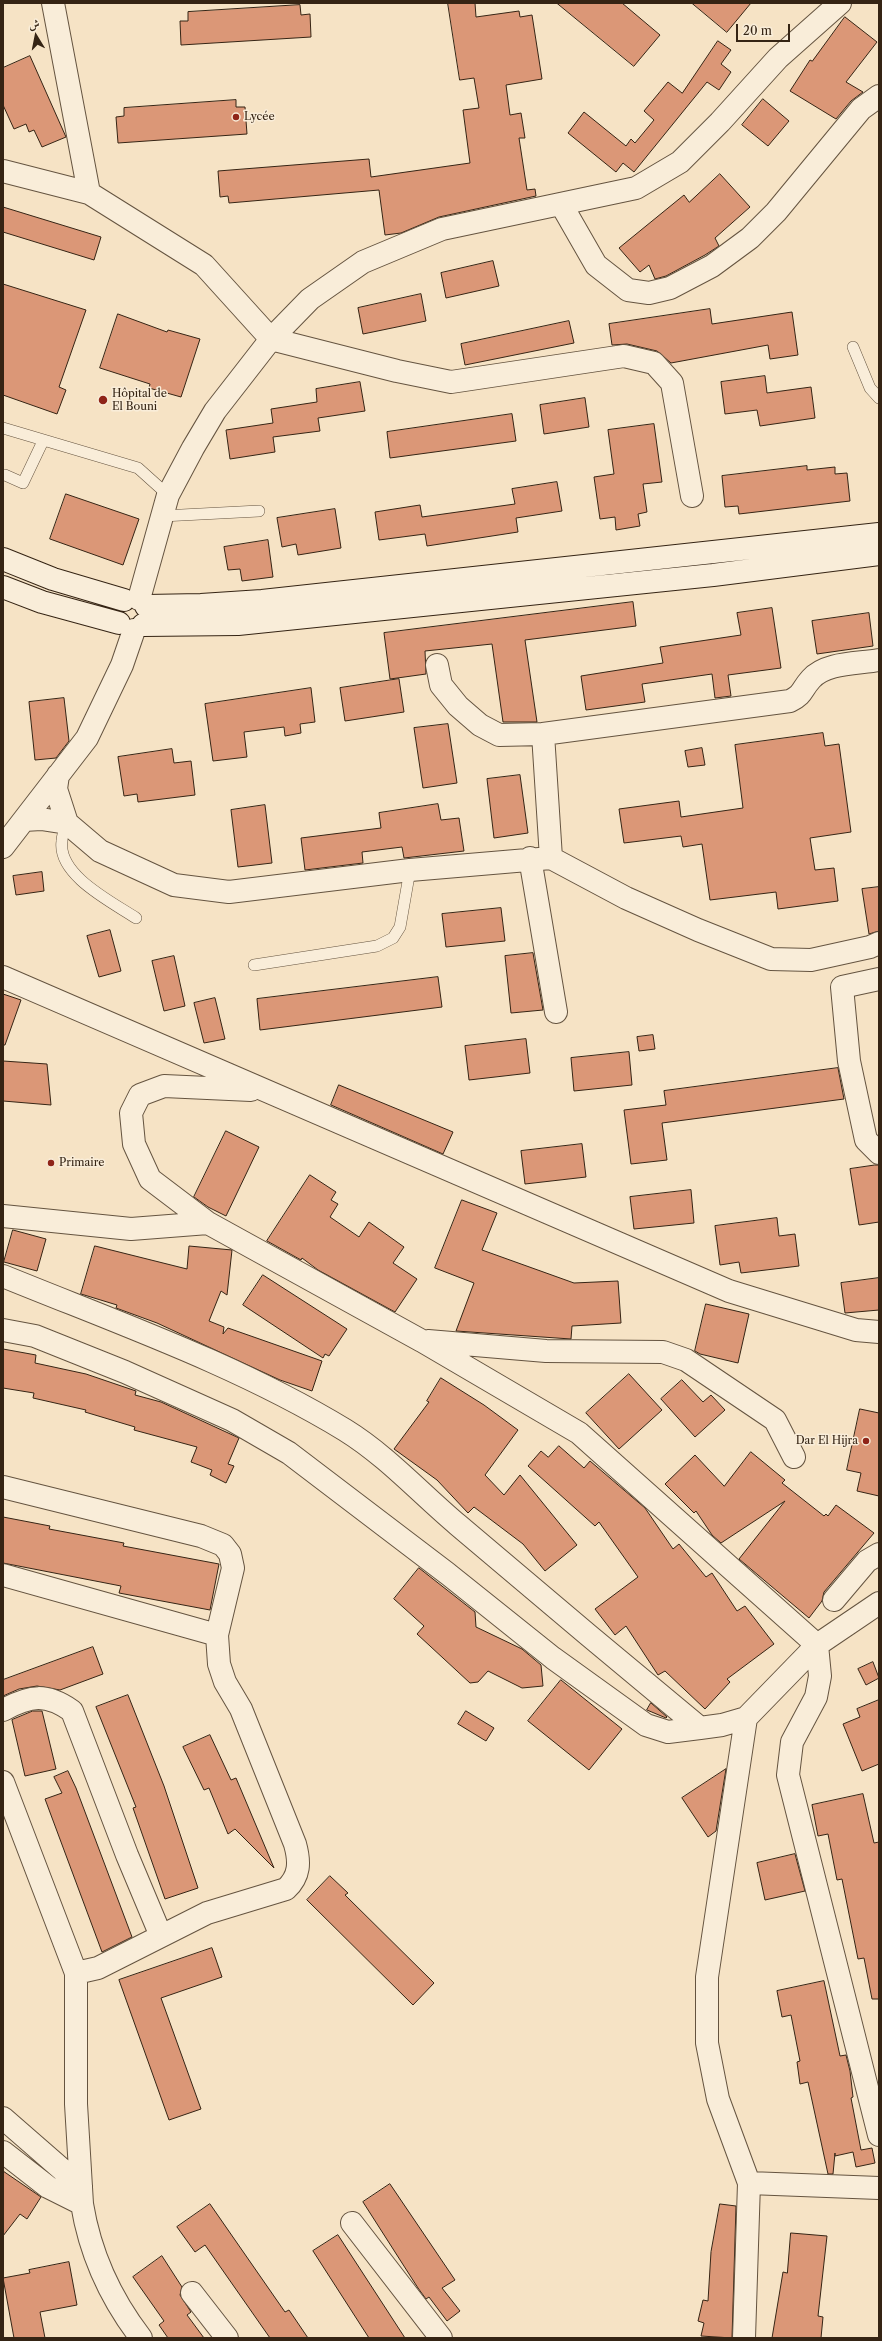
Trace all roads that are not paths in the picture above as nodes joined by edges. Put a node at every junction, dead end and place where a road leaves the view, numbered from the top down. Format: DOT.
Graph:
graph roads {
  1 [pos="53,3"];
  2 [pos="840,3"];
  3 [pos="879,96"];
  4 [pos="6,166"];
  5 [pos="89,193"];
  6 [pos="561,204"];
  7 [pos="271,339"];
  8 [pos="853,347"];
  9 [pos="879,398"];
  10 [pos="3,428"];
  11 [pos="43,441"];
  12 [pos="5,475"];
  13 [pos="168,494"];
  14 [pos="692,496"];
  15 [pos="259,511"];
  16 [pos="162,516"];
  17 [pos="879,534"];
  18 [pos="879,554"];
  19 [pos="3,559"];
  20 [pos="3,587"];
  21 [pos="134,614"];
  22 [pos="879,660"];
  23 [pos="437,665"];
  24 [pos="543,734"];
  25 [pos="58,776"];
  26 [pos="24,820"];
  27 [pos="67,822"];
  28 [pos="3,847"];
  29 [pos="540,858"];
  30 [pos="410,870"];
  31 [pos="136,918"];
  32 [pos="879,943"];
  33 [pos="254,965"];
  34 [pos="3,977"];
  35 [pos="879,979"];
  36 [pos="556,1012"];
  37 [pos="266,1090"];
  38 [pos="879,1153"];
  39 [pos="3,1216"];
  40 [pos="208,1223"];
  41 [pos="3,1276"];
  42 [pos="3,1330"];
  43 [pos="879,1332"];
  44 [pos="422,1341"];
  45 [pos="794,1457"];
  46 [pos="3,1487"];
  47 [pos="879,1554"];
  48 [pos="3,1575"];
  49 [pos="834,1600"];
  50 [pos="879,1603"];
  51 [pos="217,1635"];
  52 [pos="816,1645"];
  53 [pos="3,1710"];
  54 [pos="746,1718"];
  55 [pos="700,1728"];
  56 [pos="3,1782"];
  57 [pos="161,1936"];
  58 [pos="76,1973"];
  59 [pos="3,2118"];
  60 [pos="879,2135"];
  61 [pos="3,2152"];
  62 [pos="749,2183"];
  63 [pos="879,2188"];
  64 [pos="82,2195"];
  65 [pos="352,2223"];
  66 [pos="192,2293"];
  67 [pos="141,2338"];
  68 [pos="227,2338"];
  69 [pos="441,2338"];
  70 [pos="744,2338"];
  1 -- 5 [label="street"];
  2 -- 6 [label="street"];
  3 -- 6 [label="street"];
  4 -- 5 [label="street"];
  5 -- 7 [label="street"];
  6 -- 7 [label="street"];
  7 -- 13 [label="street"];
  7 -- 14 [label="street"];
  8 -- 9 [label="lane"];
  10 -- 11 [label="lane"];
  11 -- 12 [label="lane"];
  11 -- 13 [label="lane"];
  13 -- 16 [label="street"];
  15 -- 16 [label="lane"];
  16 -- 21 [label="street"];
  17 -- 21 [label="street"];
  18 -- 21 [label="street"];
  19 -- 21 [label="street"];
  20 -- 21 [label="street"];
  21 -- 25 [label="street"];
  22 -- 24 [label="street"];
  23 -- 24 [label="street"];
  24 -- 29 [label="street"];
  25 -- 26 [label="street"];
  25 -- 27 [label="street"];
  26 -- 27 [label="street"];
  26 -- 28 [label="street"];
  27 -- 30 [label="street"];
  27 -- 31 [label="lane"];
  29 -- 30 [label="street"];
  29 -- 32 [label="street"];
  29 -- 36 [label="street"];
  30 -- 33 [label="lane"];
  34 -- 37 [label="street"];
  35 -- 38 [label="street"];
  37 -- 40 [label="street"];
  37 -- 43 [label="street"];
  39 -- 40 [label="street"];
  40 -- 44 [label="street"];
  41 -- 55 [label="street"];
  42 -- 55 [label="street"];
  44 -- 45 [label="street"];
  44 -- 52 [label="street"];
  46 -- 51 [label="street"];
  47 -- 49 [label="street"];
  48 -- 51 [label="street"];
  50 -- 52 [label="street"];
  51 -- 57 [label="street"];
  52 -- 54 [label="street"];
  52 -- 60 [label="street"];
  53 -- 57 [label="street"];
  54 -- 55 [label="street"];
  54 -- 62 [label="street"];
  56 -- 58 [label="street"];
  57 -- 58 [label="street"];
  58 -- 64 [label="street"];
  59 -- 64 [label="street"];
  61 -- 64 [label="street"];
  62 -- 63 [label="street"];
  62 -- 70 [label="street"];
  64 -- 67 [label="street"];
  65 -- 69 [label="street"];
  66 -- 68 [label="street"];
}
